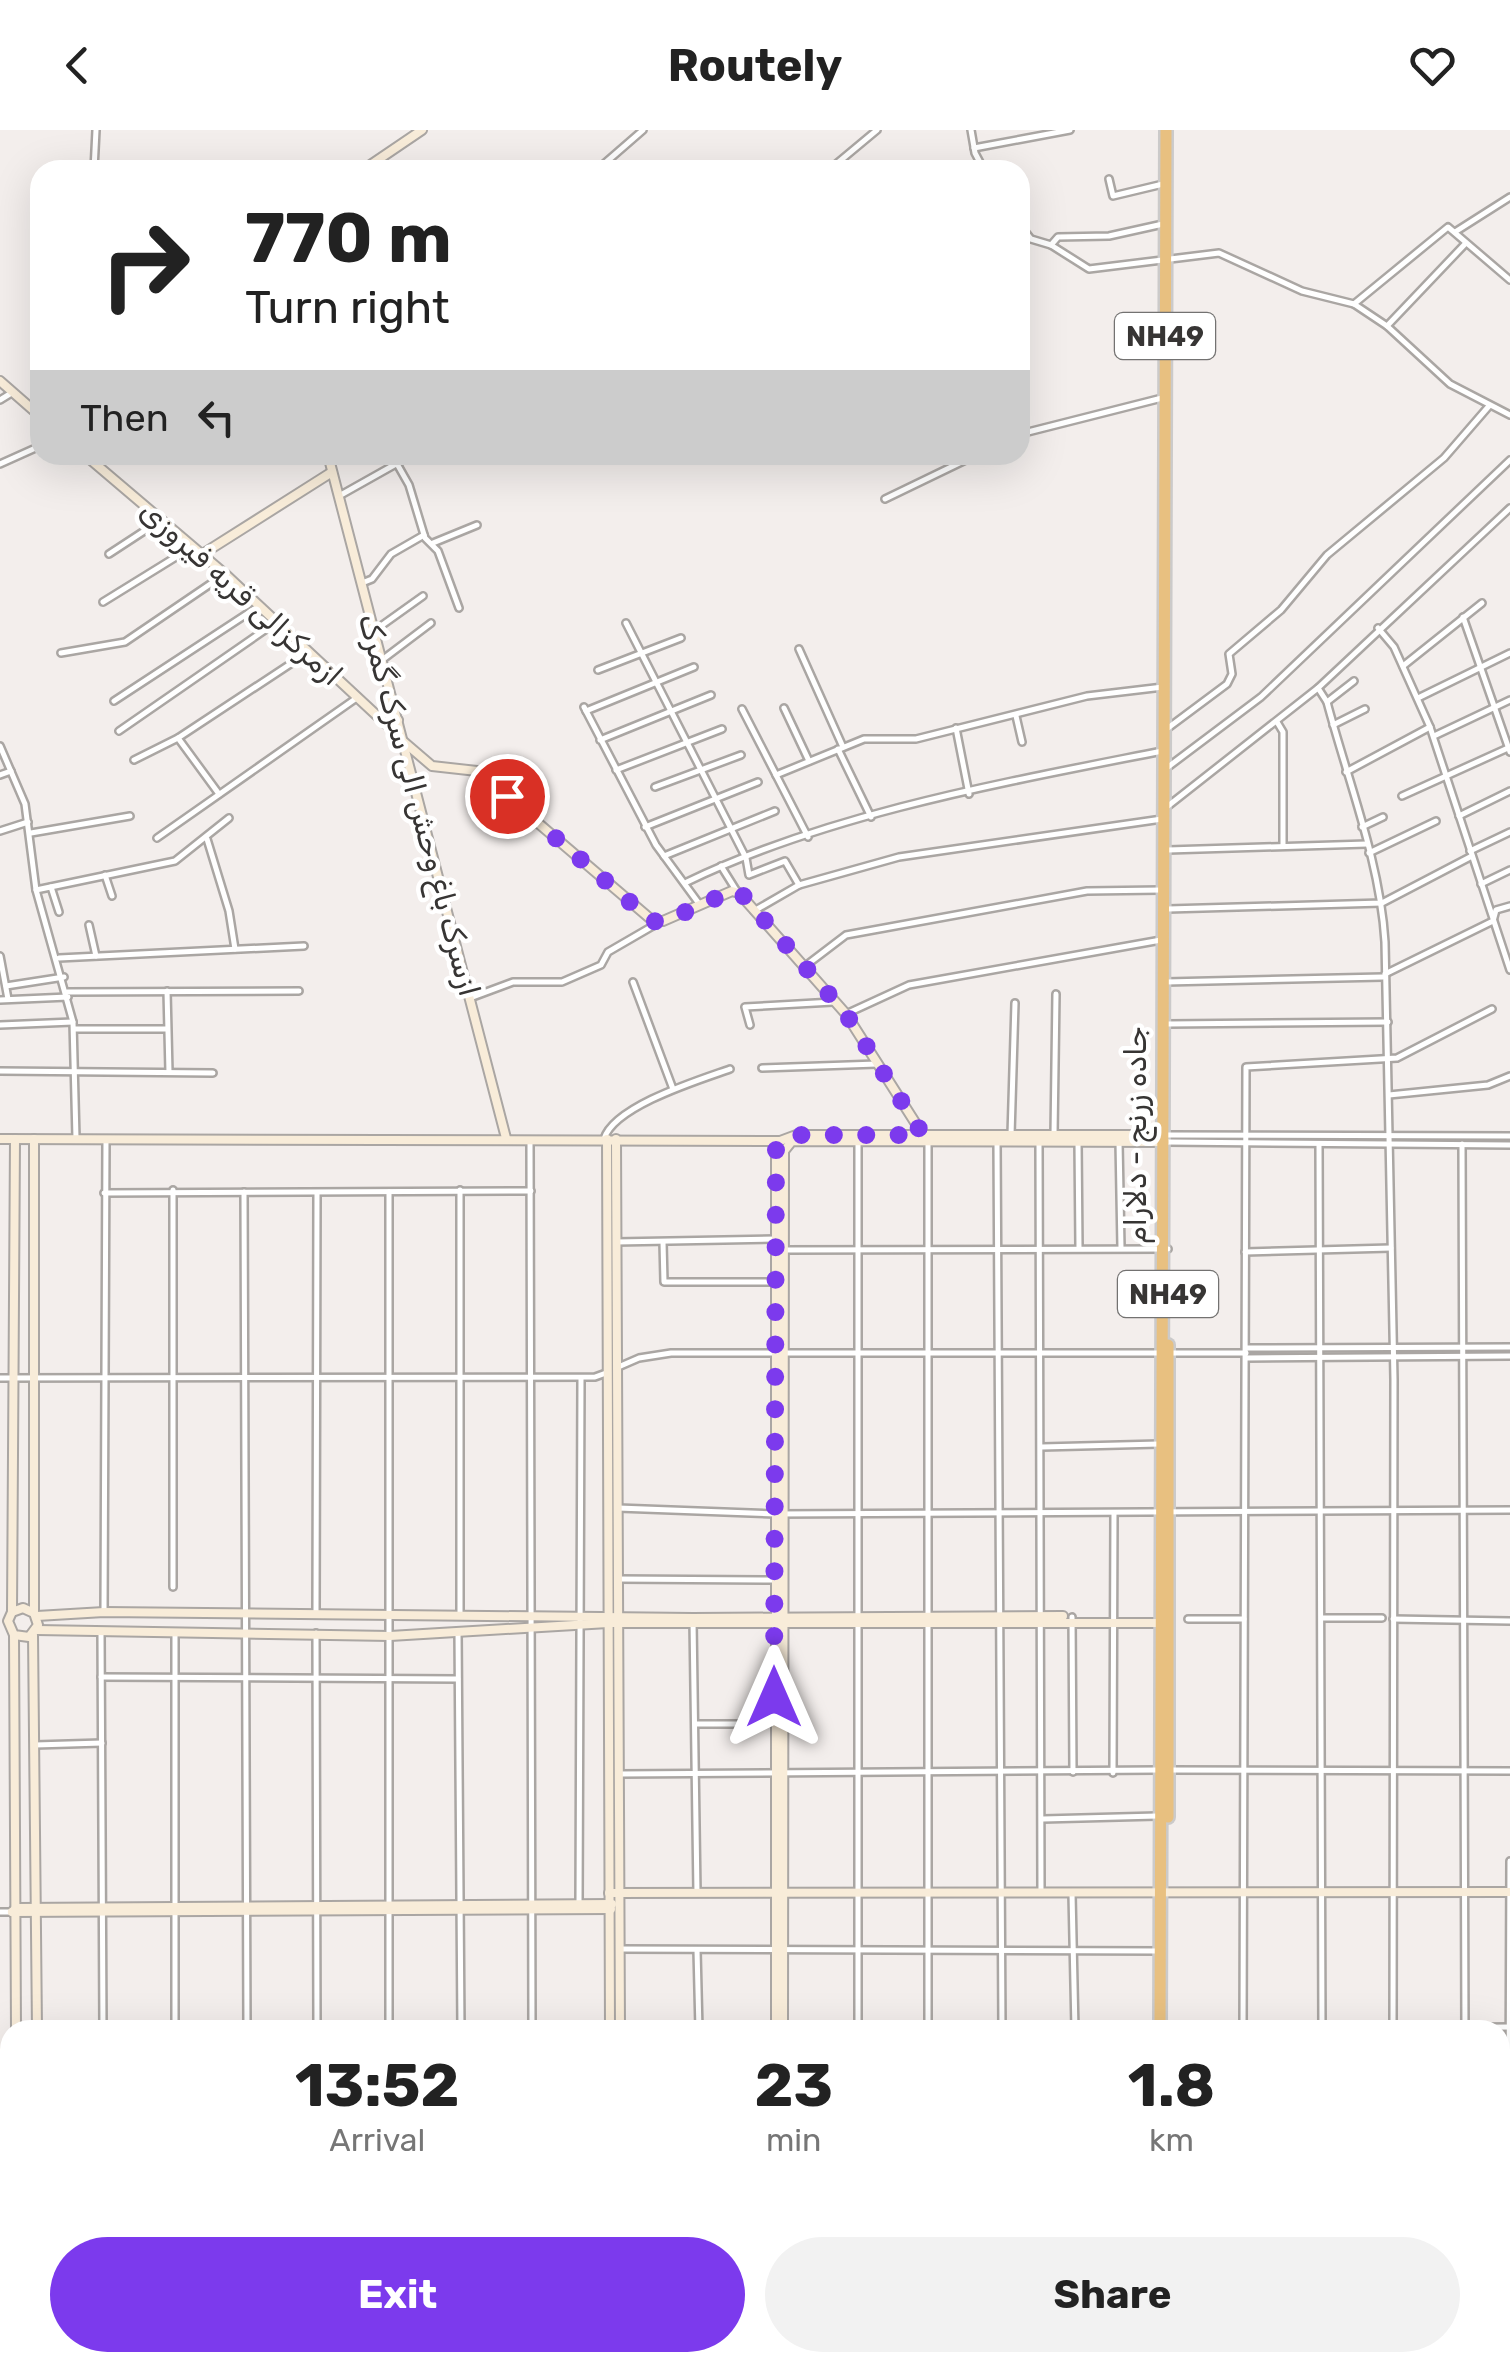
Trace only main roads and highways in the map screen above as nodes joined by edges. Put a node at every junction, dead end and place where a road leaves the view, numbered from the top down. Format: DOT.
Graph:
graph roads {
  1 [pos="422,130"];
  2 [pos="1166,130"];
  3 [pos="378,160"];
  4 [pos="0,381"];
  5 [pos="30,407"];
  6 [pos="97,465"];
  7 [pos="330,465"];
  8 [pos="332,472"];
  9 [pos="1165,541"];
  10 [pos="202,555"];
  11 [pos="398,720"];
  12 [pos="404,742"];
  13 [pos="0,1138"];
  14 [pos="506,1138"];
  15 [pos="609,1138"];
  16 [pos="926,1138"];
  17 [pos="1164,1138"];
  18 [pos="15,1139"];
  19 [pos="34,1139"];
  20 [pos="784,1142"];
  21 [pos="778,1251"];
  22 [pos="1164,1351"];
  23 [pos="778,1353"];
  24 [pos="613,1370"];
  25 [pos="1164,1510"];
  26 [pos="778,1514"];
  27 [pos="36,1614"];
  28 [pos="7,1618"];
  29 [pos="778,1618"];
  30 [pos="580,1620"];
  31 [pos="613,1620"];
  32 [pos="1164,1620"];
  33 [pos="35,1632"];
  34 [pos="14,1635"];
  35 [pos="1164,1770"];
  36 [pos="1164,1890"];
  37 [pos="1510,1892"];
  38 [pos="779,1893"];
  39 [pos="613,1902"];
  40 [pos="533,1908"];
  41 [pos="14,1912"];
  42 [pos="37,1912"];
  43 [pos="16,2020"];
  44 [pos="37,2020"];
  45 [pos="610,2020"];
  46 [pos="620,2020"];
  47 [pos="780,2020"];
  48 [pos="1164,2020"];
  49 [pos="1164,2020"];
  1 -- 3 [label="main road"];
  2 -- 9 [label="highway, جاده زرنج - دلارام / NH49"];
  4 -- 5 [label="main road"];
  6 -- 10 [label="main road, ازمرکزالی قریه فیروزی"];
  7 -- 8 [label="main road, ازسرک باغ وحش الی سرک گمرک"];
  8 -- 10 [label="main road"];
  8 -- 11 [label="main road, ازسرک باغ وحش الی سرک گمرک"];
  9 -- 17 [label="highway, جاده زرنج - دلارام / NH49"];
  9 -- 17 [label="highway, جاده زرنج - دلارام / NH49"];
  10 -- 11 [label="main road, ازمرکزالی قریه فیروزی"];
  11 -- 12 [label="main road, ازسرک باغ وحش الی سرک گمرک"];
  12 -- 14 [label="main road, ازسرک باغ وحش الی سرک گمرک"];
  12 -- 16 [label="main road"];
  13 -- 18 [label="main road"];
  14 -- 15 [label="main road"];
  14 -- 19 [label="main road"];
  15 -- 20 [label="main road"];
  15 -- 24 [label="main road"];
  15 -- 24 [label="main road"];
  16 -- 17 [label="main road"];
  16 -- 17 [label="main road"];
  16 -- 20 [label="main road"];
  16 -- 20 [label="main road"];
  17 -- 22 [label="highway, جاده زرنج - دلارام / NH49"];
  18 -- 19 [label="main road"];
  18 -- 28 [label="main road"];
  19 -- 27 [label="main road"];
  20 -- 21 [label="main road"];
  20 -- 21 [label="main road"];
  21 -- 23 [label="main road"];
  21 -- 23 [label="main road"];
  22 -- 25 [label="highway, جاده زرنج - دلارام / NH49"];
  22 -- 25 [label="highway, جاده زرنج - دلارام / NH49"];
  23 -- 26 [label="main road"];
  24 -- 31 [label="main road"];
  24 -- 31 [label="main road"];
  25 -- 32 [label="highway, جاده زرنج - دلارام / NH49"];
  26 -- 29 [label="main road"];
  26 -- 29 [label="main road"];
  27 -- 28 [label="main road"];
  27 -- 30 [label="main road"];
  27 -- 33 [label="main road"];
  28 -- 34 [label="main road"];
  29 -- 31 [label="main road"];
  29 -- 32 [label="main road"];
  29 -- 38 [label="main road"];
  30 -- 31 [label="main road"];
  30 -- 33 [label="main road"];
  31 -- 39 [label="main road"];
  31 -- 39 [label="main road"];
  32 -- 35 [label="highway, جاده زرنج - دلارام / NH49"];
  33 -- 34 [label="main road"];
  33 -- 42 [label="main road"];
  34 -- 41 [label="main road"];
  35 -- 36 [label="highway, جاده زرنج - دلارام / NH49"];
  35 -- 36 [label="highway, جاده زرنج - دلارام / NH49"];
  36 -- 37 [label="main road"];
  36 -- 38 [label="main road"];
  36 -- 48 [label="highway, جاده زرنج - دلارام / NH49"];
  36 -- 49 [label="highway, جاده زرنج - دلارام / NH49"];
  38 -- 39 [label="main road"];
  38 -- 47 [label="main road"];
  39 -- 40 [label="main road"];
  39 -- 40 [label="main road"];
  39 -- 45 [label="main road"];
  39 -- 46 [label="main road"];
  40 -- 42 [label="main road"];
  41 -- 42 [label="main road"];
  41 -- 43 [label="main road"];
  42 -- 44 [label="main road"];
}
